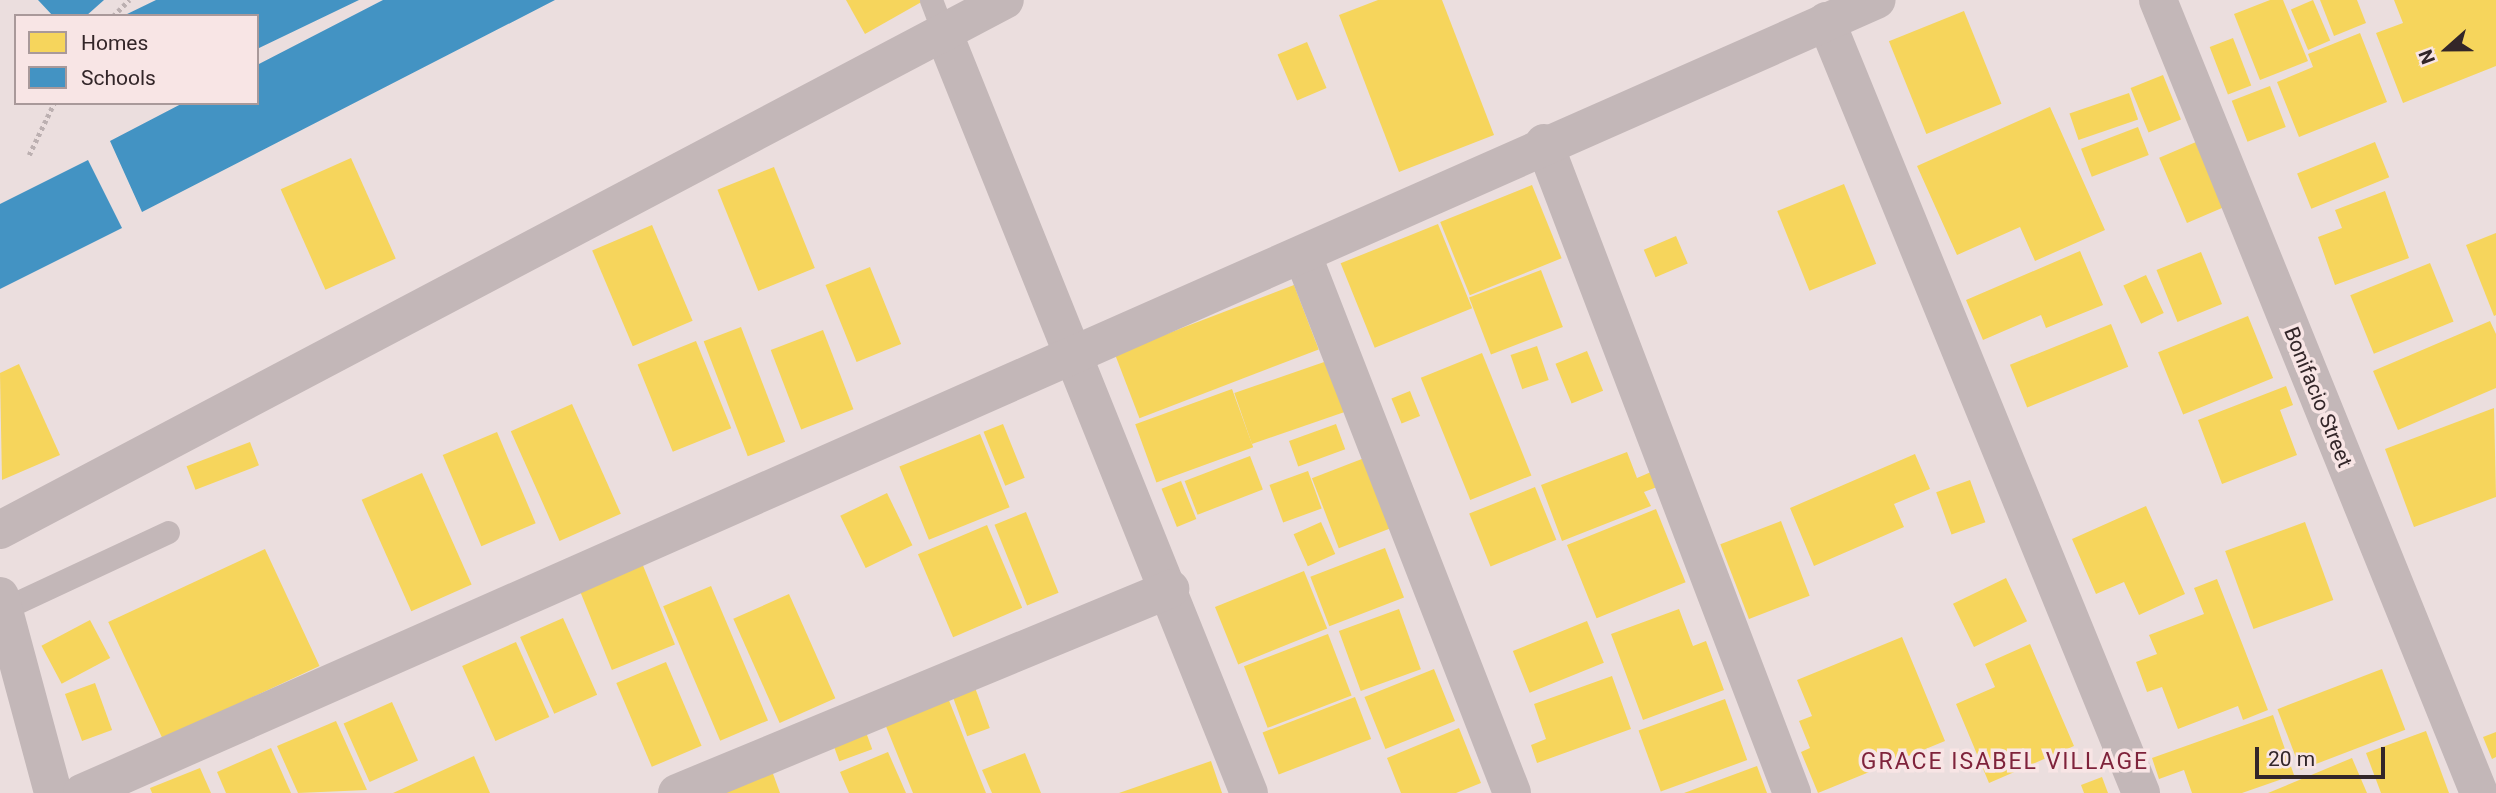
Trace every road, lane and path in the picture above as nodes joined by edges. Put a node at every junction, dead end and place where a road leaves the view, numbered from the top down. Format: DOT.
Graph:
graph roads {
  1 [pos="128,0"];
  2 [pos="1005,0"];
  3 [pos="1877,0"];
  4 [pos="2158,0"];
  5 [pos="115,14"];
  6 [pos="938,17"];
  7 [pos="1826,21"];
  8 [pos="53,105"];
  9 [pos="1544,144"];
  10 [pos="29,155"];
  11 [pos="1303,256"];
  12 [pos="1070,355"];
  13 [pos="0,530"];
  14 [pos="168,532"];
  15 [pos="1170,589"];
  16 [pos="2,603"];
  17 [pos="53,793"];
  18 [pos="82,793"];
  19 [pos="677,793"];
  20 [pos="1249,793"];
  21 [pos="1513,793"];
  22 [pos="1792,793"];
  23 [pos="2141,793"];
  24 [pos="2479,793"];
  1 -- 5 [label="path"];
  2 -- 6 [label="street"];
  3 -- 7 [label="street"];
  4 -- 24 [label="street, Bonifacio Street"];
  6 -- 12 [label="street"];
  6 -- 13 [label="street"];
  7 -- 9 [label="street"];
  7 -- 23 [label="street"];
  8 -- 10 [label="path"];
  9 -- 11 [label="street"];
  9 -- 22 [label="street"];
  11 -- 12 [label="street"];
  11 -- 21 [label="street"];
  12 -- 15 [label="street"];
  12 -- 18 [label="street"];
  14 -- 16 [label="lane"];
  15 -- 19 [label="street"];
  15 -- 20 [label="street"];
  16 -- 17 [label="street"];
}
